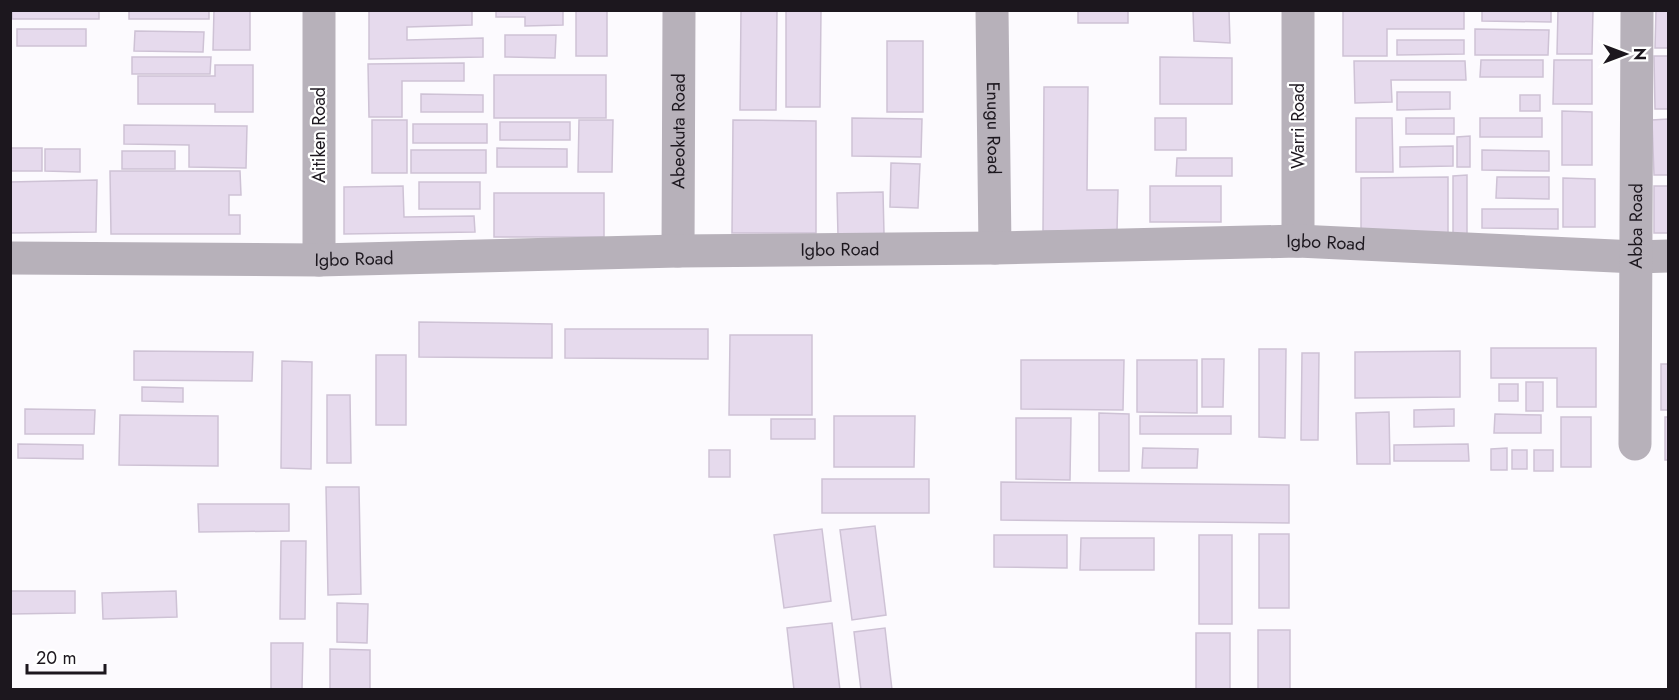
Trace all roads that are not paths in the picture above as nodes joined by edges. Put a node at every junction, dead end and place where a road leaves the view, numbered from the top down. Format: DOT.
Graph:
graph roads {
  1 [pos="319,10"];
  2 [pos="679,10"];
  3 [pos="992,10"];
  4 [pos="1298,10"];
  5 [pos="1637,10"];
  6 [pos="1298,241"];
  7 [pos="995,248"];
  8 [pos="678,251"];
  9 [pos="1668,256"];
  10 [pos="1636,257"];
  11 [pos="10,258"];
  12 [pos="319,260"];
  13 [pos="1635,444"];
  1 -- 12 [label="street, Aitiken Road"];
  2 -- 8 [label="street, Abeokuta Road"];
  3 -- 7 [label="street, Enugu Road"];
  4 -- 6 [label="street, Warri Road"];
  5 -- 10 [label="street, Abba Road"];
  6 -- 7 [label="street, Igbo Road"];
  6 -- 10 [label="street, Igbo Road"];
  7 -- 8 [label="street, Igbo Road"];
  8 -- 12 [label="street, Igbo Road"];
  9 -- 10 [label="street, Igbo Road"];
  10 -- 13 [label="street, Abba Road"];
  11 -- 12 [label="street, Igbo Road"];
}
